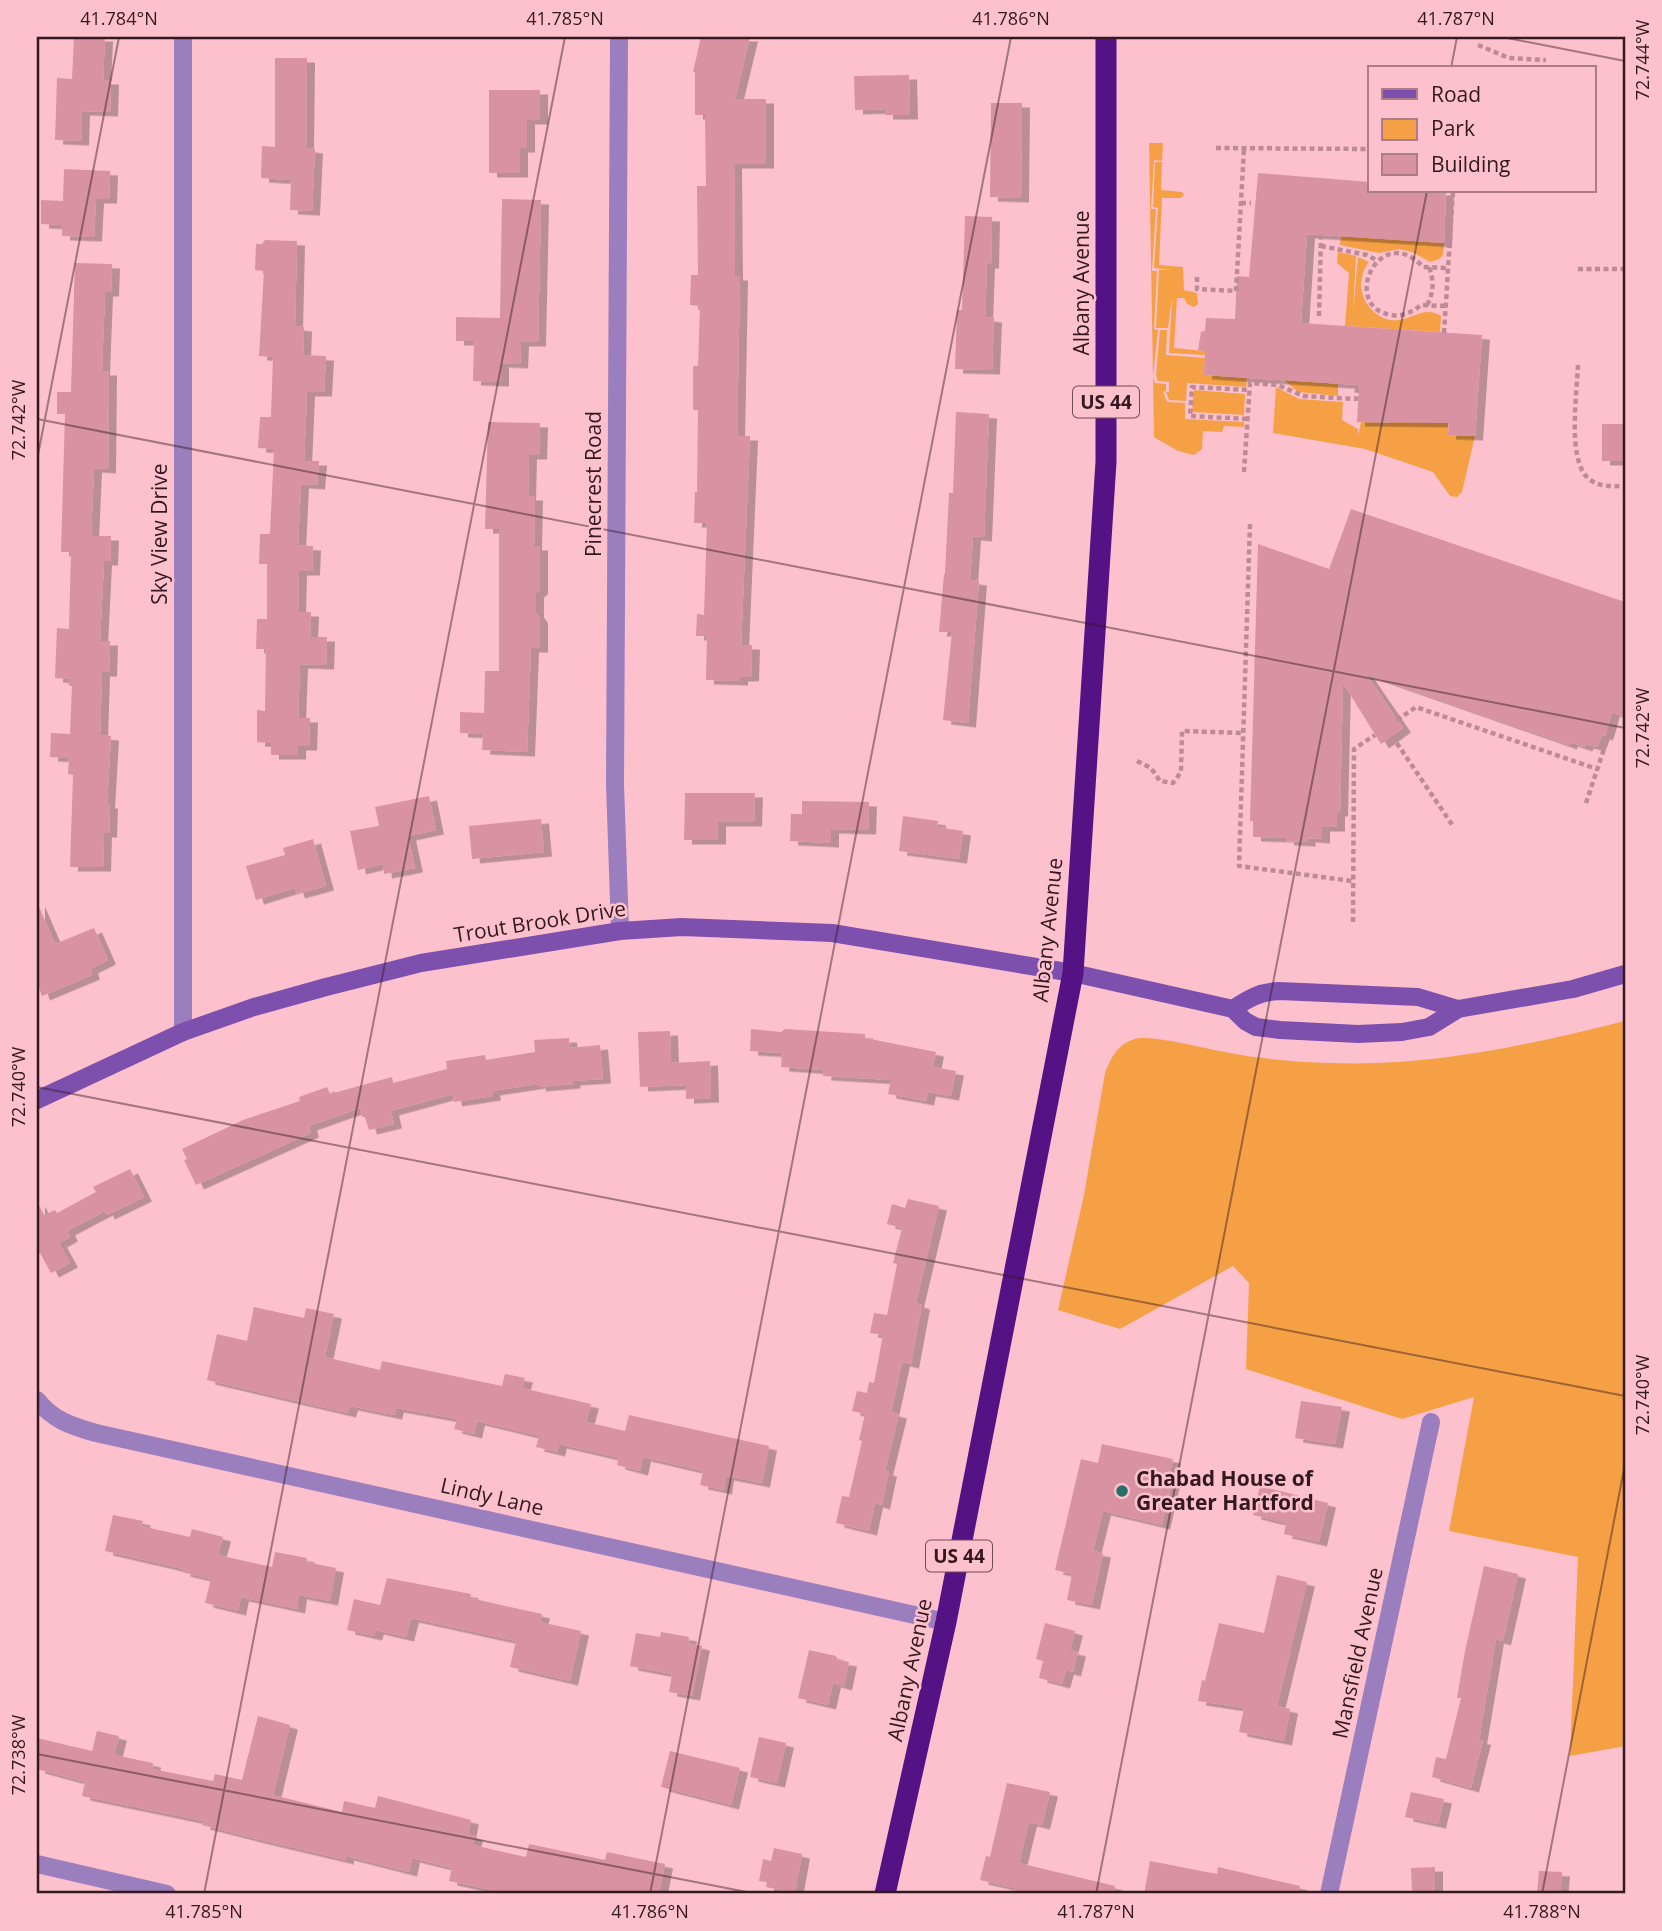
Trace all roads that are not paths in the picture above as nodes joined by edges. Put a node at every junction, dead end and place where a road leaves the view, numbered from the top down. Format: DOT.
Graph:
graph roads {
  1 [pos="183,37"];
  2 [pos="619,37"];
  3 [pos="1106,37"];
  4 [pos="620,931"];
  5 [pos="1073,974"];
  6 [pos="1625,974"];
  7 [pos="1233,1009"];
  8 [pos="1458,1009"];
  9 [pos="183,1032"];
  10 [pos="37,1100"];
  11 [pos="37,1400"];
  12 [pos="1432,1422"];
  13 [pos="946,1622"];
  14 [pos="37,1864"];
  15 [pos="167,1894"];
  16 [pos="885,1894"];
  17 [pos="1329,1894"];
  1 -- 9 [label="street, Sky View Drive"];
  2 -- 4 [label="street, Pinecrest Road"];
  3 -- 5 [label="highway, Albany Avenue / US 44"];
  4 -- 5 [label="main road, Trout Brook Drive"];
  4 -- 9 [label="main road, Trout Brook Drive"];
  5 -- 7 [label="main road, Trout Brook Drive"];
  5 -- 13 [label="highway, Albany Avenue / US 44"];
  6 -- 8 [label="main road"];
  7 -- 8 [label="main road"];
  7 -- 8 [label="main road"];
  9 -- 10 [label="main road, Trout Brook Drive"];
  11 -- 13 [label="street, Lindy Lane"];
  12 -- 17 [label="street, Mansfield Avenue"];
  13 -- 16 [label="highway, Albany Avenue / US 44"];
  14 -- 15 [label="street"];
}
